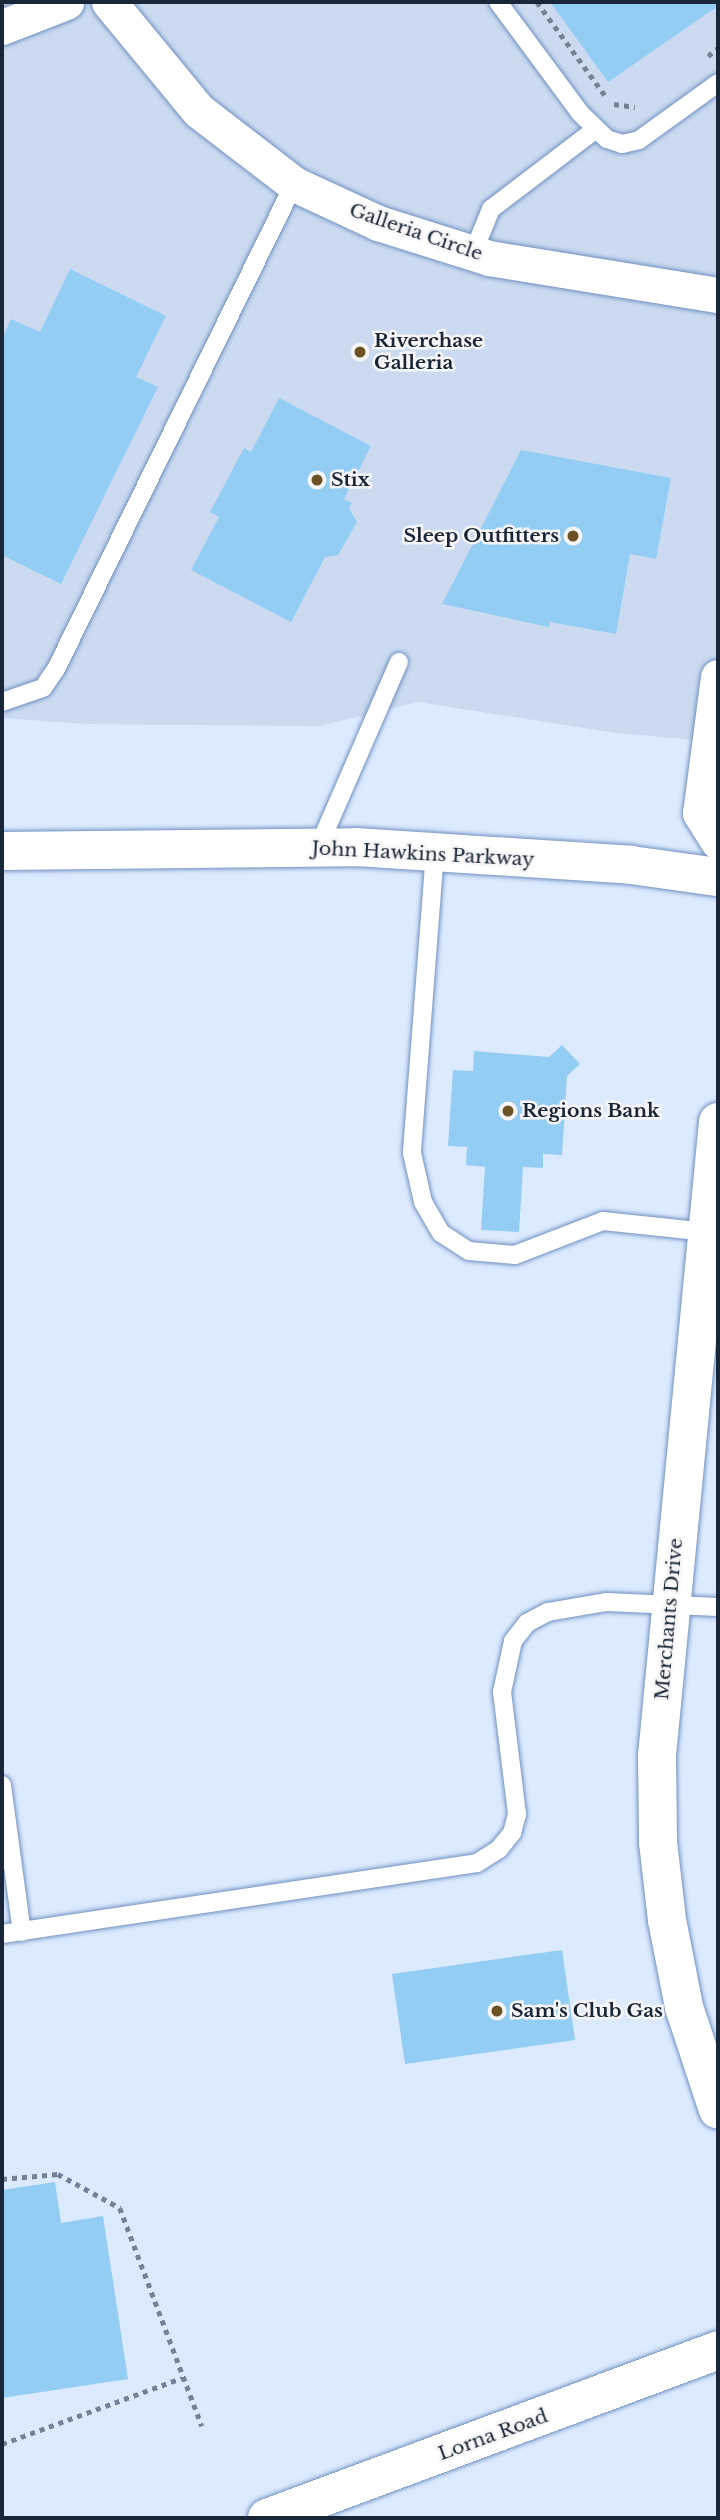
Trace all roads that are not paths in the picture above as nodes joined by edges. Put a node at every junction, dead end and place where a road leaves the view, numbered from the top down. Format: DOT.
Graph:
graph roads {
  1 [pos="66,2"];
  2 [pos="109,2"];
  3 [pos="498,2"];
  4 [pos="2,27"];
  5 [pos="718,83"];
  6 [pos="596,129"];
  7 [pos="294,184"];
  8 [pos="474,253"];
  9 [pos="718,295"];
  10 [pos="399,662"];
  11 [pos="718,677"];
  12 [pos="2,702"];
  13 [pos="718,842"];
  14 [pos="318,848"];
  15 [pos="2,852"];
  16 [pos="435,852"];
  17 [pos="718,877"];
  18 [pos="718,1122"];
  19 [pos="707,1232"];
  20 [pos="707,1356"];
  21 [pos="670,1604"];
  22 [pos="718,1607"];
  23 [pos="2,1784"];
  24 [pos="22,1931"];
  25 [pos="2,1934"];
  26 [pos="718,2110"];
  27 [pos="718,2350"];
  28 [pos="280,2516"];
  1 -- 4 [label="street"];
  2 -- 7 [label="street, Galleria Circle"];
  3 -- 6 [label="lane"];
  5 -- 6 [label="lane"];
  6 -- 8 [label="lane"];
  7 -- 8 [label="street, Galleria Circle"];
  7 -- 12 [label="lane"];
  8 -- 9 [label="street, Galleria Circle"];
  10 -- 14 [label="lane"];
  11 -- 13 [label="street"];
  14 -- 15 [label="street, John Hawkins Parkway"];
  14 -- 16 [label="street, John Hawkins Parkway"];
  16 -- 17 [label="street, John Hawkins Parkway"];
  16 -- 19 [label="lane"];
  18 -- 19 [label="street, Merchants Drive"];
  19 -- 20 [label="street, Merchants Drive"];
  20 -- 21 [label="street, Merchants Drive"];
  21 -- 22 [label="lane"];
  21 -- 24 [label="lane"];
  21 -- 26 [label="street, Merchants Drive"];
  23 -- 24 [label="lane"];
  24 -- 25 [label="lane"];
  27 -- 28 [label="street, Lorna Road"];
}
